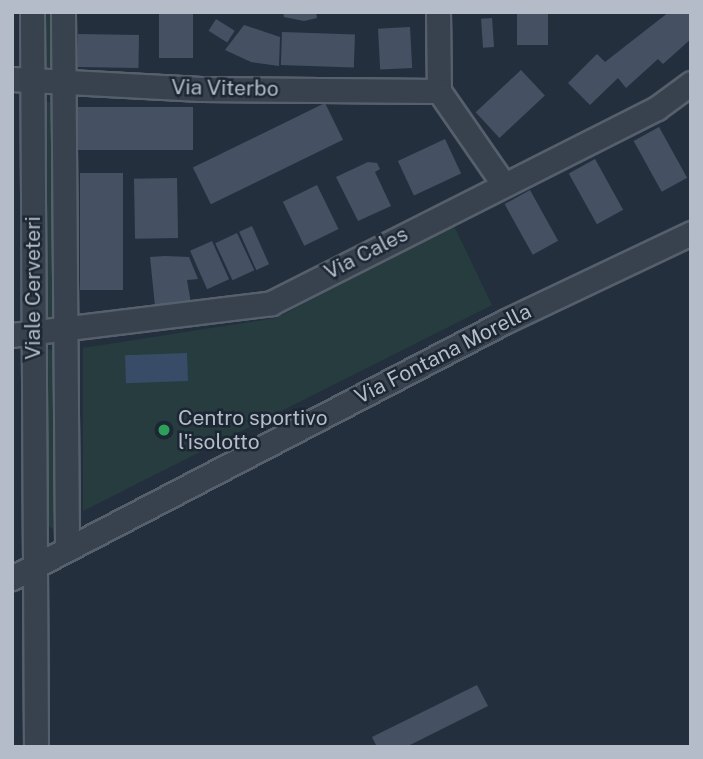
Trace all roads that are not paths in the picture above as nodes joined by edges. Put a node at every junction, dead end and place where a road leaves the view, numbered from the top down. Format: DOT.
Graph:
graph roads {
  1 [pos="32,12"];
  2 [pos="63,12"];
  3 [pos="438,12"];
  4 [pos="23,80"];
  5 [pos="65,81"];
  6 [pos="691,83"];
  7 [pos="439,91"];
  8 [pos="502,183"];
  9 [pos="691,233"];
  10 [pos="66,329"];
  11 [pos="23,334"];
  12 [pos="67,545"];
  13 [pos="34,565"];
  14 [pos="12,578"];
  15 [pos="36,747"];
  1 -- 4 [label="street, Viale Cerveteri"];
  2 -- 5 [label="street, Viale Cerveteri"];
  3 -- 7 [label="street"];
  4 -- 5 [label="street, Via Viterbo"];
  4 -- 11 [label="street, Viale Cerveteri"];
  5 -- 7 [label="street, Via Viterbo"];
  5 -- 10 [label="street, Viale Cerveteri"];
  6 -- 8 [label="street, Via Cales"];
  7 -- 8 [label="street"];
  8 -- 10 [label="street, Via Cales"];
  9 -- 12 [label="street, Via Fontana Morella"];
  10 -- 11 [label="street, Via Cales"];
  10 -- 12 [label="street, Viale Cerveteri"];
  11 -- 13 [label="street, Viale Cerveteri"];
  12 -- 13 [label="street, Via Fontana Morella"];
  13 -- 14 [label="street, Via Fontana Morella"];
  13 -- 15 [label="street, Viale Cerveteri"];
}
